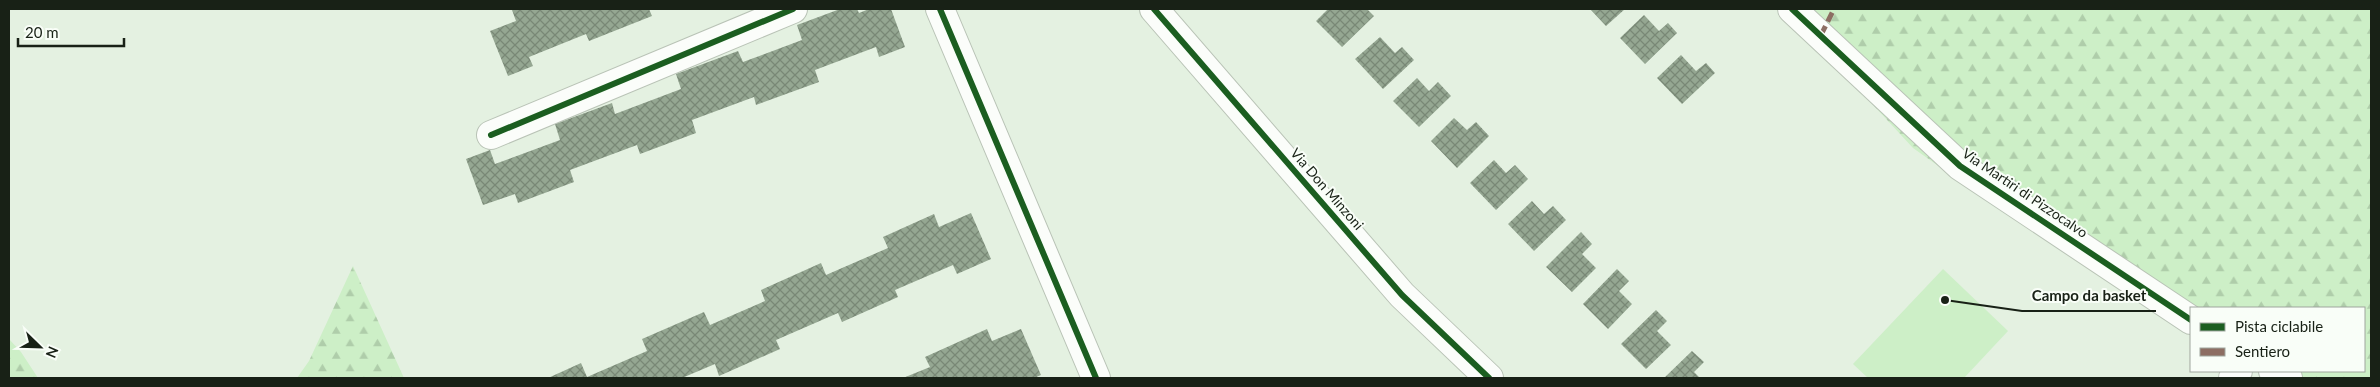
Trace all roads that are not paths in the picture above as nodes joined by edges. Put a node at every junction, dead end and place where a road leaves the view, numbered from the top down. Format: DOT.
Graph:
graph roads {
  1 [pos="793,9"];
  2 [pos="940,9"];
  3 [pos="1154,9"];
  4 [pos="1792,9"];
  5 [pos="491,135"];
  6 [pos="2190,319"];
  7 [pos="2275,372"];
  8 [pos="1096,378"];
  9 [pos="1489,378"];
  10 [pos="2288,378"];
  1 -- 5 [label="street"];
  2 -- 8 [label="street"];
  3 -- 9 [label="street, Via Don Minzoni"];
  4 -- 6 [label="street, Via Martiri di Pizzocalvo"];
  7 -- 10 [label="street"];
}
